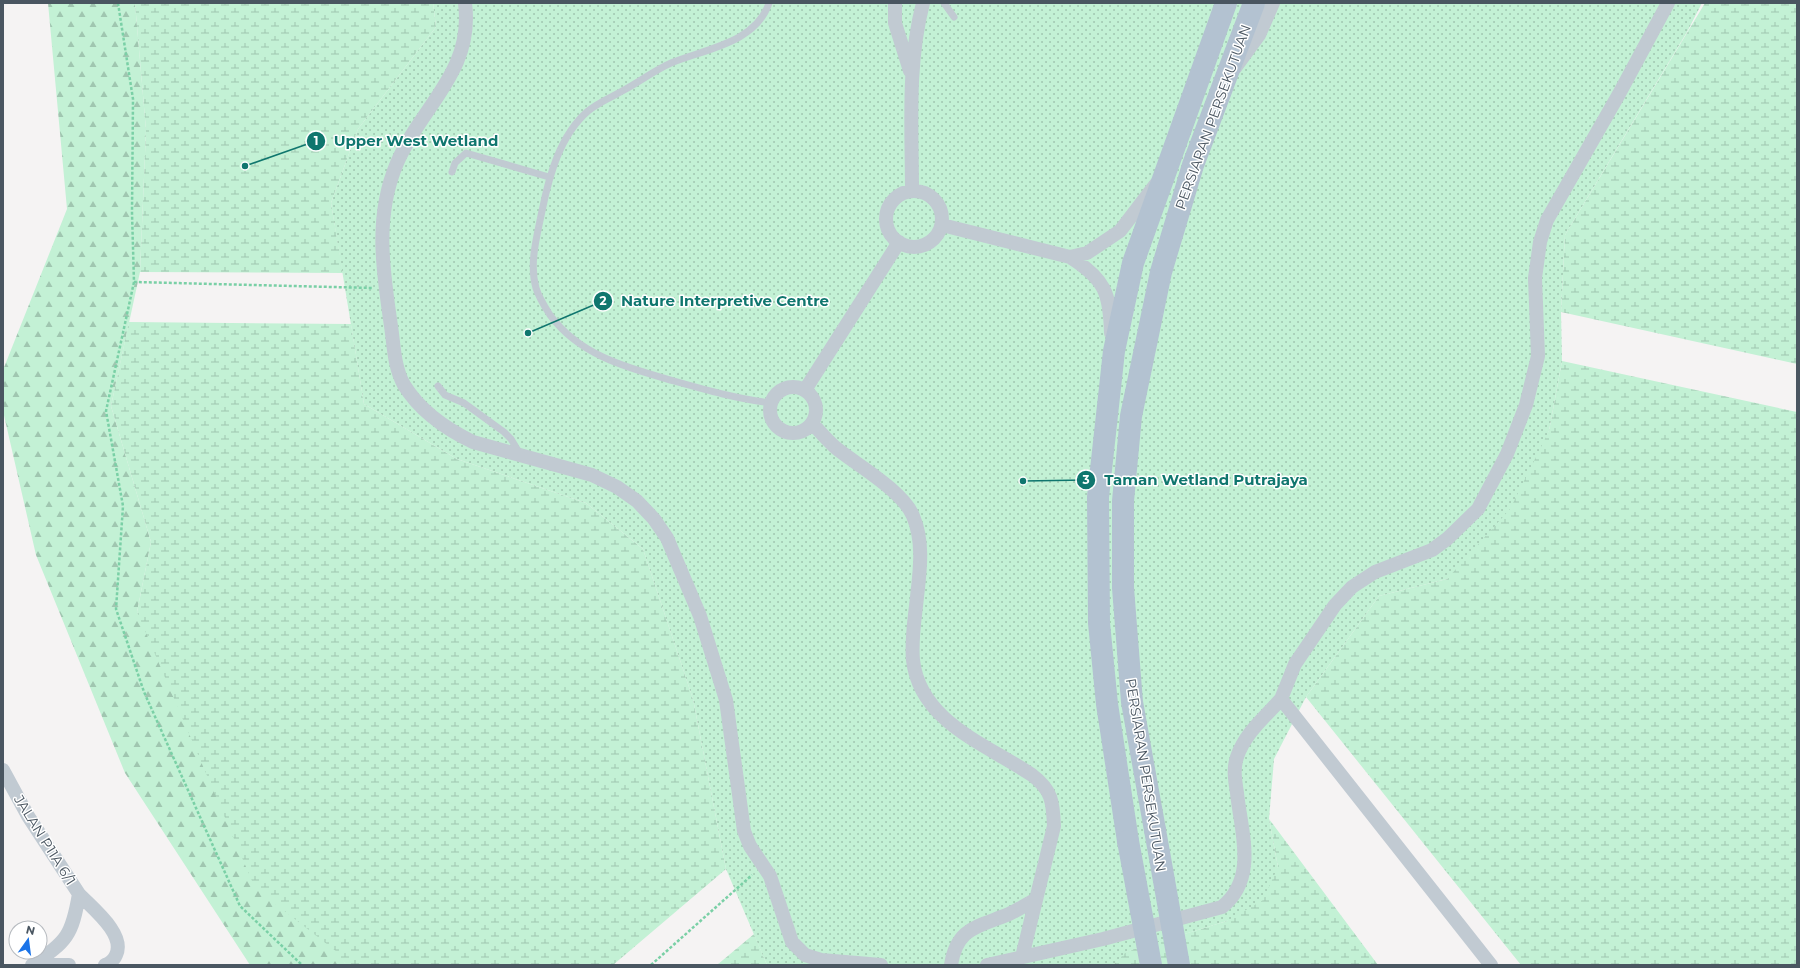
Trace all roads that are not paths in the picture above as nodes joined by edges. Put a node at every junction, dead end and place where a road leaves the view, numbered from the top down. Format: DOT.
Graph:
graph roads {
  1 [pos="465,3"];
  2 [pos="769,3"];
  3 [pos="895,3"];
  4 [pos="923,3"];
  5 [pos="944,3"];
  6 [pos="1226,3"];
  7 [pos="1254,3"];
  8 [pos="1273,3"];
  9 [pos="1668,3"];
  10 [pos="954,17"];
  11 [pos="912,75"];
  12 [pos="1224,82"];
  13 [pos="452,172"];
  14 [pos="1165,172"];
  15 [pos="549,177"];
  16 [pos="912,191"];
  17 [pos="942,225"];
  18 [pos="900,242"];
  19 [pos="1070,257"];
  20 [pos="1114,351"];
  21 [pos="438,386"];
  22 [pos="805,390"];
  23 [pos="770,404"];
  24 [pos="813,424"];
  25 [pos="521,456"];
  26 [pos="1281,699"];
  27 [pos="3,770"];
  28 [pos="79,894"];
  29 [pos="1036,899"];
  30 [pos="1022,957"];
  31 [pos="33,965"];
  32 [pos="69,965"];
  33 [pos="105,965"];
  34 [pos="881,965"];
  35 [pos="951,965"];
  36 [pos="987,965"];
  37 [pos="1152,965"];
  38 [pos="1178,965"];
  39 [pos="1491,965"];
  1 -- 25 [label="street"];
  2 -- 15 [label="lane"];
  3 -- 11 [label="street"];
  4 -- 11 [label="street"];
  5 -- 10 [label="lane"];
  6 -- 14 [label="main road, PERSIARAN PERSEKUTUAN"];
  7 -- 12 [label="main road, PERSIARAN PERSEKUTUAN"];
  8 -- 12 [label="street"];
  9 -- 26 [label="street"];
  11 -- 16 [label="street"];
  12 -- 38 [label="main road, PERSIARAN PERSEKUTUAN, bridge"];
  13 -- 15 [label="lane"];
  14 -- 19 [label="street"];
  14 -- 20 [label="main road, PERSIARAN PERSEKUTUAN"];
  15 -- 23 [label="lane"];
  16 -- 17 [label="street"];
  16 -- 18 [label="street"];
  17 -- 18 [label="street"];
  17 -- 19 [label="street"];
  18 -- 22 [label="street"];
  19 -- 20 [label="street"];
  20 -- 37 [label="main road, PERSIARAN PERSEKUTUAN, bridge"];
  21 -- 25 [label="lane"];
  22 -- 23 [label="street"];
  22 -- 24 [label="street"];
  23 -- 24 [label="street"];
  24 -- 29 [label="street"];
  25 -- 34 [label="street"];
  26 -- 30 [label="street"];
  26 -- 39 [label="street"];
  27 -- 28 [label="street, JALAN P11A 6/1"];
  28 -- 31 [label="street, JALAN P11A 6/1"];
  28 -- 33 [label="street"];
  29 -- 30 [label="street"];
  29 -- 35 [label="street"];
  30 -- 36 [label="street"];
  31 -- 32 [label="street"];
}
